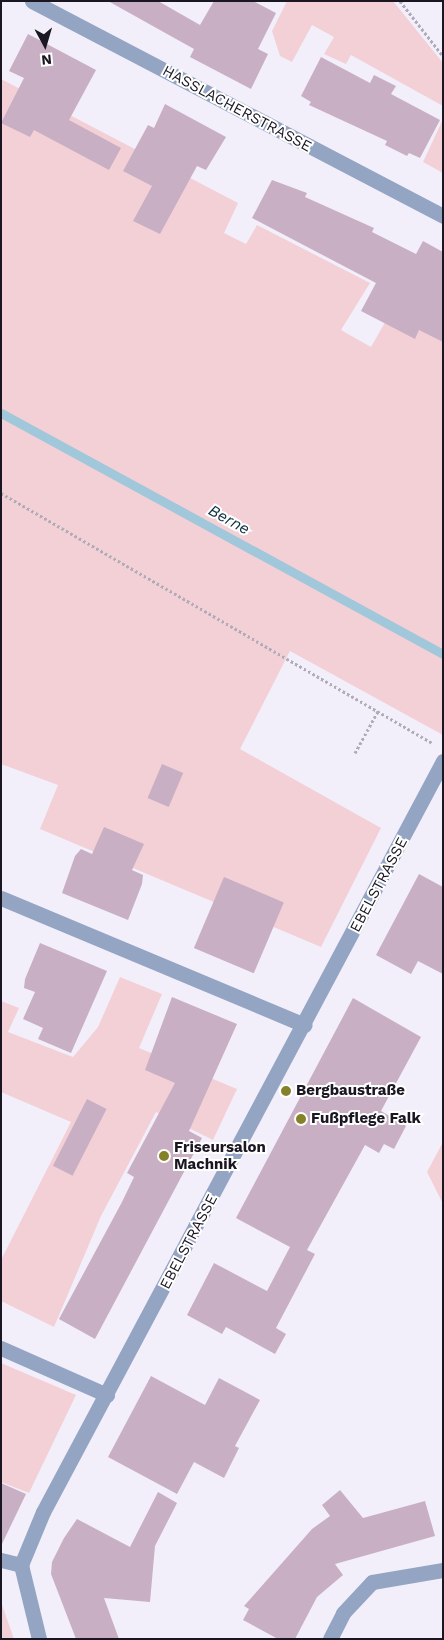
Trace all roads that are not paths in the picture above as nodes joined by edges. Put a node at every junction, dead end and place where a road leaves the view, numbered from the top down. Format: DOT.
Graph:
graph roads {
  1 [pos="32,1"];
  2 [pos="443,216"];
  3 [pos="443,761"];
  4 [pos="1,898"];
  5 [pos="305,1025"];
  6 [pos="1,1348"];
  7 [pos="107,1395"];
  8 [pos="1,1560"];
  9 [pos="21,1565"];
  10 [pos="443,1570"];
  11 [pos="335,1637"];
  12 [pos="39,1639"];
  1 -- 2 [label="street, HASSLACHERSTRASSE"];
  3 -- 5 [label="street, EBELSTRASSE"];
  4 -- 5 [label="street"];
  5 -- 7 [label="street, EBELSTRASSE"];
  6 -- 7 [label="street"];
  7 -- 9 [label="street, EBELSTRASSE"];
  8 -- 9 [label="street"];
  9 -- 12 [label="street"];
  10 -- 11 [label="street"];
}
